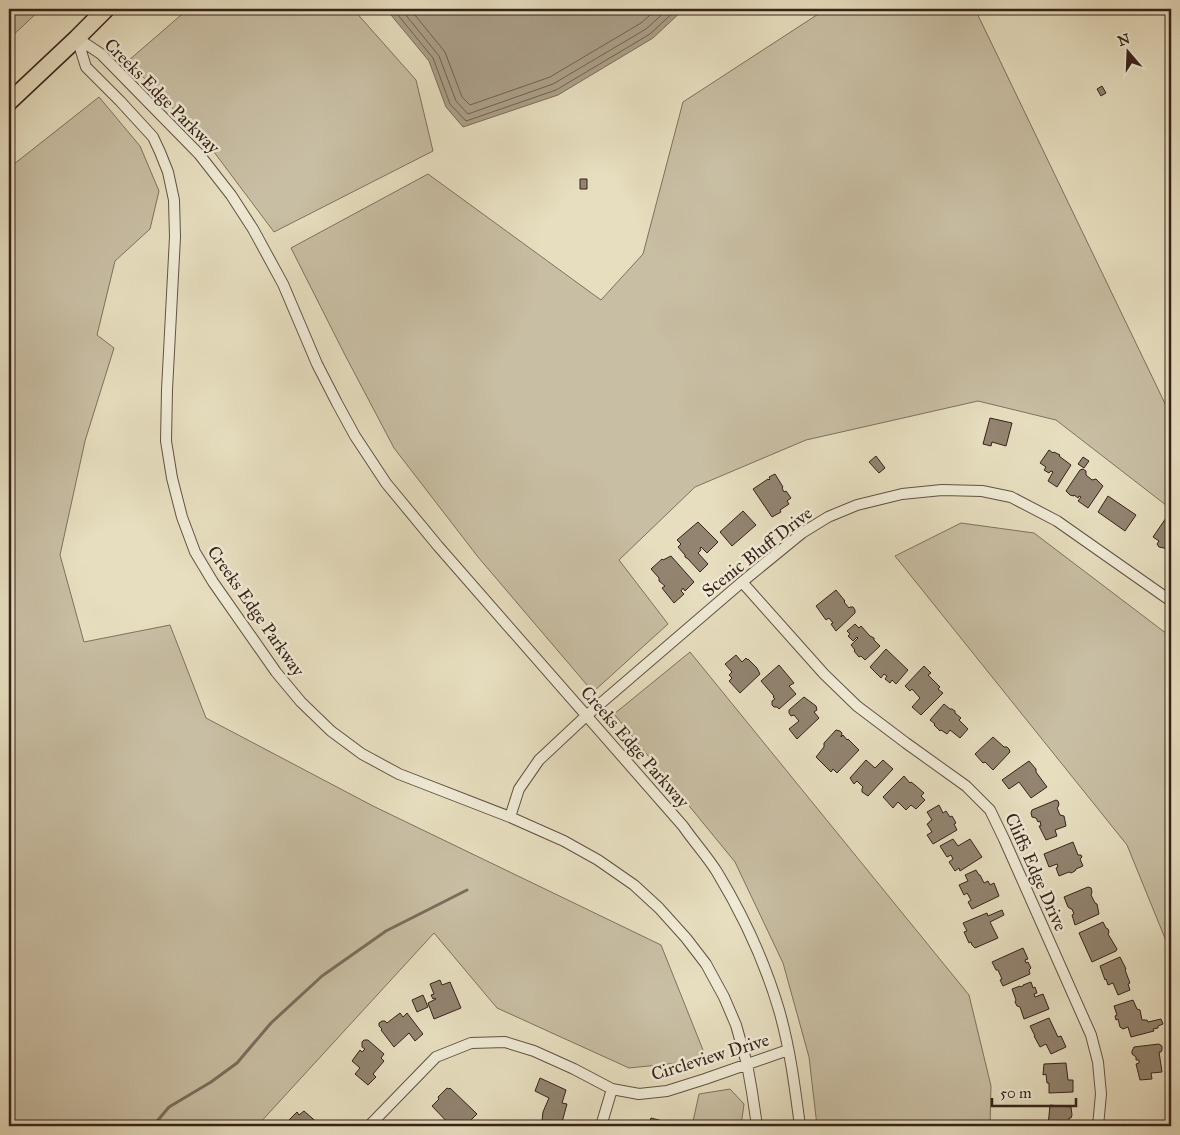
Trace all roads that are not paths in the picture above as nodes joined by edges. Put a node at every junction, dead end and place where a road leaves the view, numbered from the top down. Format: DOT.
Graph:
graph roads {
  1 [pos="106,9"];
  2 [pos="77,38"];
  3 [pos="9,102"];
  4 [pos="742,582"];
  5 [pos="1171,601"];
  6 [pos="586,716"];
  7 [pos="510,817"];
  8 [pos="788,1050"];
  9 [pos="747,1064"];
  10 [pos="612,1089"];
  11 [pos="369,1126"];
  12 [pos="601,1126"];
  13 [pos="757,1126"];
  14 [pos="800,1126"];
  15 [pos="1098,1126"];
  1 -- 2 [label="main road"];
  2 -- 3 [label="main road"];
  2 -- 6 [label="street, Creeks Edge Parkway"];
  2 -- 7 [label="street, Creeks Edge Parkway"];
  4 -- 5 [label="street, Scenic Bluff Drive"];
  4 -- 6 [label="street, Scenic Bluff Drive"];
  4 -- 15 [label="street, Cliffs Edge Drive"];
  6 -- 7 [label="street, Scenic Bluff Drive"];
  6 -- 8 [label="street, Creeks Edge Parkway"];
  7 -- 9 [label="street, Creeks Edge Parkway"];
  8 -- 9 [label="street, Circleview Drive"];
  8 -- 14 [label="street, Creeks Edge Parkway"];
  9 -- 10 [label="street, Circleview Drive"];
  9 -- 13 [label="street, Creeks Edge Parkway"];
  10 -- 11 [label="street, Circleview Drive"];
  10 -- 12 [label="street"];
}
